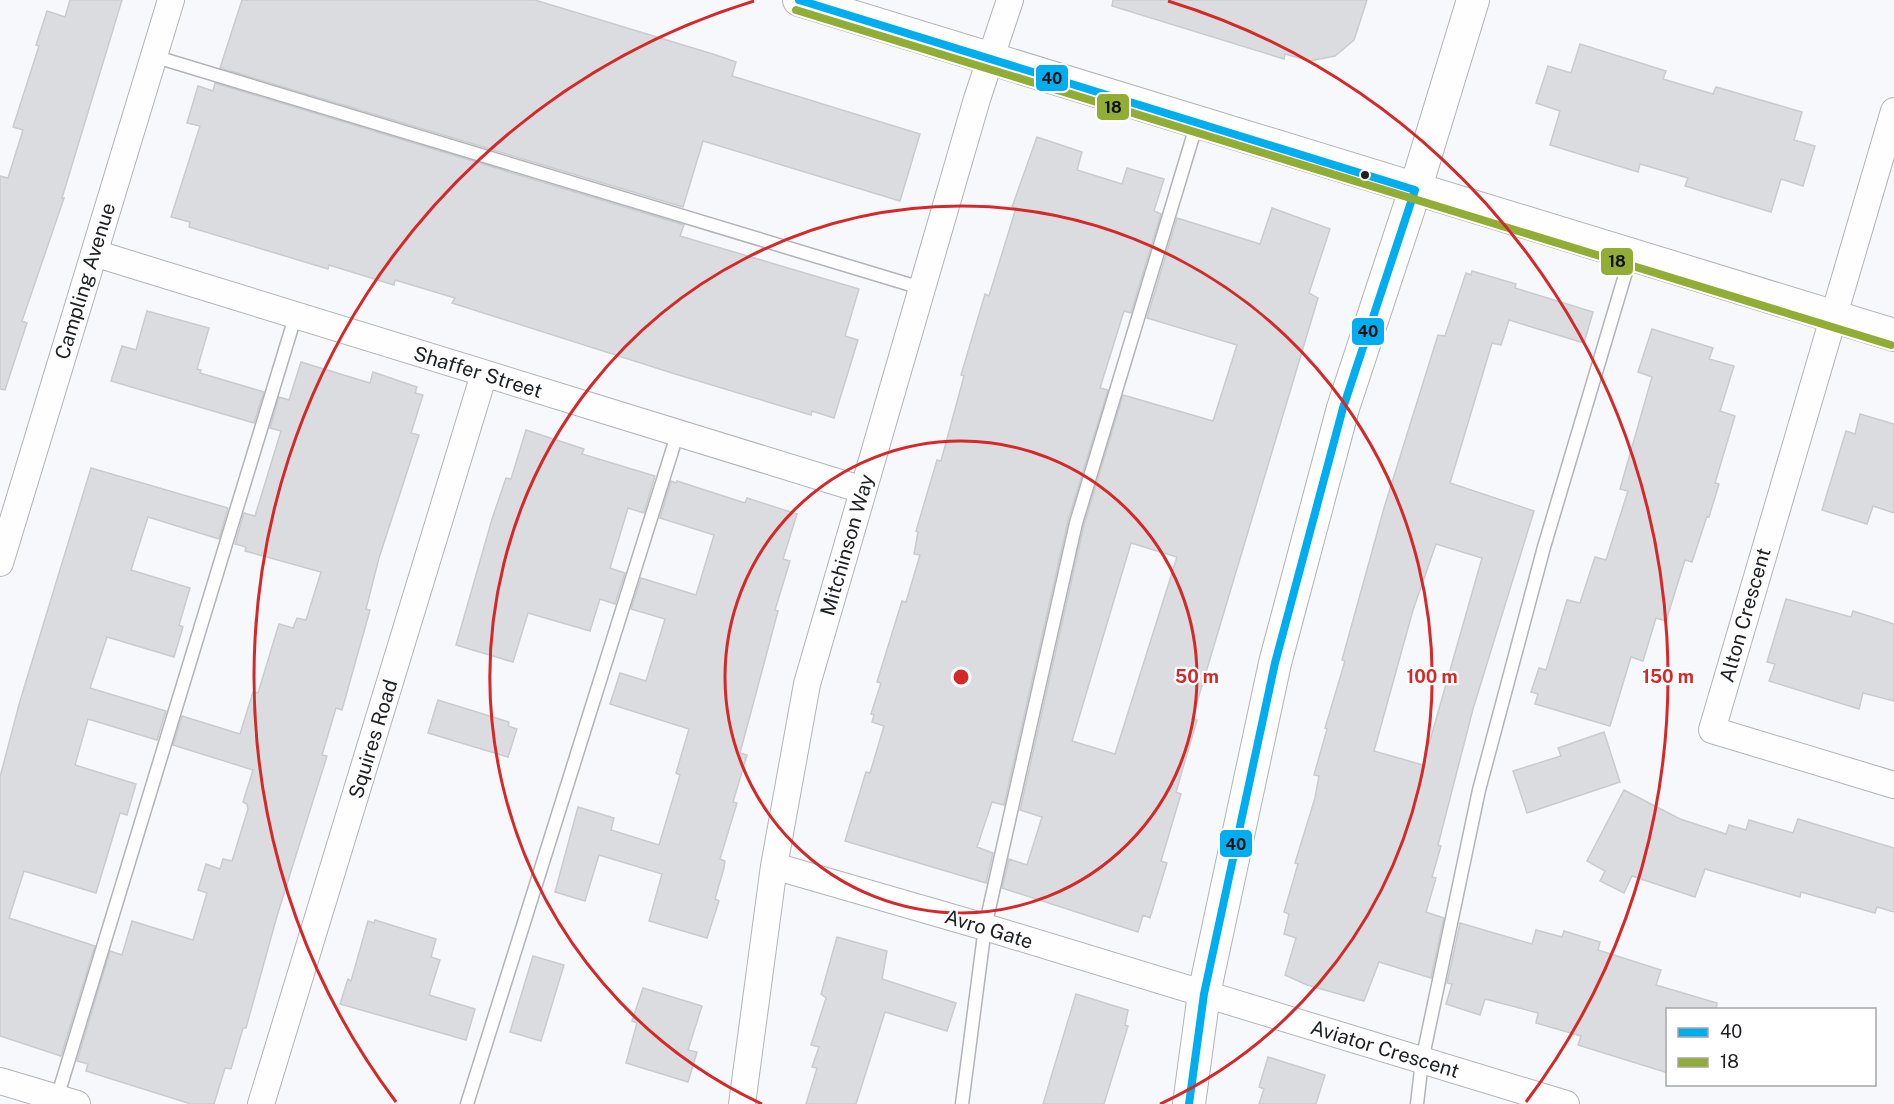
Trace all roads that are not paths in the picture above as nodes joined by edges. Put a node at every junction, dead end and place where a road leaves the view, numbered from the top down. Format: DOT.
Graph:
graph roads {
  1 [pos="171,0"];
  2 [pos="799,0"];
  3 [pos="1010,0"];
  4 [pos="1473,0"];
  5 [pos="153,56"];
  6 [pos="989,59"];
  7 [pos="1894,111"];
  8 [pos="1197,123"];
  9 [pos="1415,190"];
  10 [pos="94,253"];
  11 [pos="1631,255"];
  12 [pos="921,288"];
  13 [pos="296,314"];
  14 [pos="1832,316"];
  15 [pos="1894,335"];
  16 [pos="484,374"];
  17 [pos="678,432"];
  18 [pos="863,490"];
  19 [pos="0,563"];
  20 [pos="1894,785"];
  21 [pos="774,866"];
  22 [pos="985,927"];
  23 [pos="1204,994"];
  24 [pos="1422,1061"];
  25 [pos="0,1081"];
  26 [pos="67,1101"];
  27 [pos="261,1104"];
  28 [pos="467,1104"];
  29 [pos="742,1104"];
  30 [pos="962,1104"];
  31 [pos="1189,1104"];
  32 [pos="1417,1104"];
  33 [pos="1566,1104"];
  1 -- 5 [label="street, Campling Avenue"];
  2 -- 6 [label="street"];
  3 -- 6 [label="street, Mitchinson Way"];
  4 -- 9 [label="street"];
  5 -- 10 [label="street, Campling Avenue"];
  5 -- 12 [label="lane"];
  6 -- 8 [label="street"];
  6 -- 12 [label="street, Mitchinson Way"];
  7 -- 14 [label="street"];
  8 -- 9 [label="street"];
  8 -- 22 [label="lane"];
  9 -- 11 [label="street"];
  9 -- 23 [label="street"];
  10 -- 13 [label="street, Shaffer Street"];
  10 -- 19 [label="street, Campling Avenue"];
  11 -- 14 [label="street"];
  11 -- 24 [label="lane"];
  12 -- 18 [label="street, Mitchinson Way"];
  13 -- 16 [label="street, Shaffer Street"];
  13 -- 26 [label="lane"];
  14 -- 15 [label="street"];
  14 -- 20 [label="street, Alton Crescent"];
  16 -- 17 [label="street, Shaffer Street"];
  16 -- 27 [label="street, Squires Road"];
  17 -- 18 [label="street, Shaffer Street"];
  17 -- 28 [label="lane"];
  18 -- 21 [label="street, Mitchinson Way"];
  21 -- 22 [label="street, Avro Gate"];
  21 -- 29 [label="street, Mitchinson Way"];
  22 -- 23 [label="street, Avro Gate"];
  22 -- 30 [label="lane"];
  23 -- 24 [label="street, Aviator Crescent"];
  23 -- 31 [label="street"];
  24 -- 32 [label="lane"];
  24 -- 33 [label="street, Aviator Crescent"];
  25 -- 26 [label="street"];
}
